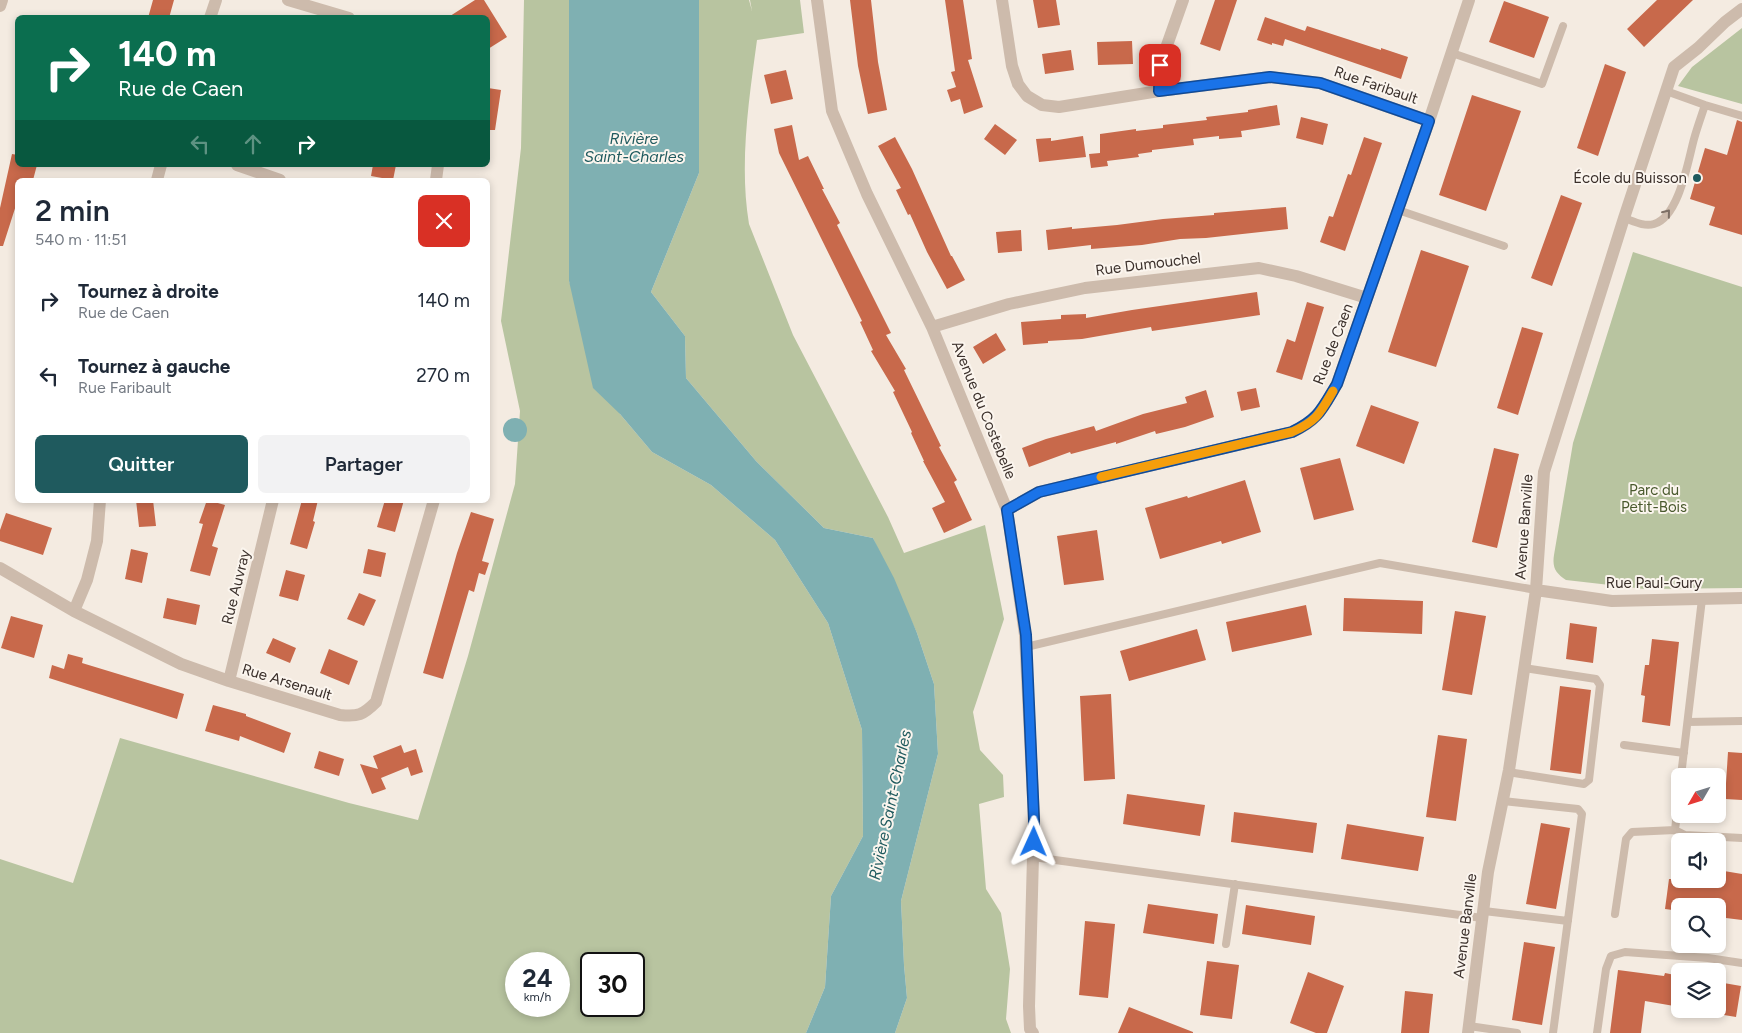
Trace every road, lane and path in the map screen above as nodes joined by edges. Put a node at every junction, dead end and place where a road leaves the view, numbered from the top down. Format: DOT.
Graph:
graph roads {
  1 [pos="2,0"];
  2 [pos="216,0"];
  3 [pos="288,0"];
  4 [pos="817,0"];
  5 [pos="1002,0"];
  6 [pos="1183,0"];
  7 [pos="1469,0"];
  8 [pos="0,6"];
  9 [pos="1742,9"];
  10 [pos="211,15"];
  11 [pos="339,15"];
  12 [pos="1564,26"];
  13 [pos="1452,53"];
  14 [pos="1159,91"];
  15 [pos="1666,91"];
  16 [pos="1705,105"];
  17 [pos="1742,116"];
  18 [pos="1429,121"];
  19 [pos="243,167"];
  20 [pos="274,178"];
  21 [pos="1398,210"];
  22 [pos="1624,218"];
  23 [pos="1504,246"];
  24 [pos="1367,298"];
  25 [pos="932,327"];
  26 [pos="100,503"];
  27 [pos="272,503"];
  28 [pos="433,503"];
  29 [pos="1007,510"];
  30 [pos="0,568"];
  31 [pos="1536,590"];
  32 [pos="1742,598"];
  33 [pos="1702,599"];
  34 [pos="74,611"];
  35 [pos="1026,647"];
  36 [pos="1524,668"];
  37 [pos="229,681"];
  38 [pos="1742,721"];
  39 [pos="1688,722"];
  40 [pos="1624,745"];
  41 [pos="1684,753"];
  42 [pos="1682,768"];
  43 [pos="1508,772"];
  44 [pos="1502,801"];
  45 [pos="1676,823"];
  46 [pos="1675,830"];
  47 [pos="1742,838"];
  48 [pos="1033,857"];
  49 [pos="1235,884"];
  50 [pos="1614,914"];
  51 [pos="1483,915"];
  52 [pos="1568,921"];
  53 [pos="1226,944"];
  54 [pos="1742,963"];
  55 [pos="1469,1029"];
  56 [pos="1033,1033"];
  57 [pos="1517,1033"];
  58 [pos="1553,1033"];
  59 [pos="1597,1033"];
  1 -- 8 [label="street"];
  2 -- 10 [label="street"];
  3 -- 11 [label="street"];
  4 -- 25 [label="street, Avenue du Costebelle"];
  5 -- 14 [label="street, Rue Faribault"];
  6 -- 14 [label="street"];
  7 -- 13 [label="street, Rue de Caen"];
  9 -- 15 [label="street, Avenue Banville"];
  12 -- 13 [label="lane"];
  13 -- 18 [label="street, Rue de Caen"];
  14 -- 18 [label="street, Rue Faribault"];
  15 -- 16 [label="lane"];
  15 -- 22 [label="street, Avenue Banville"];
  16 -- 17 [label="lane"];
  22 -- 16 [label="lane, one-way"];
  18 -- 21 [label="street, Rue de Caen"];
  19 -- 20 [label="street"];
  21 -- 23 [label="lane"];
  21 -- 24 [label="street, Rue de Caen"];
  22 -- 31 [label="street, Avenue Banville"];
  24 -- 25 [label="street, Rue Dumouchel"];
  24 -- 29 [label="street, Rue de Caen"];
  25 -- 29 [label="street, Avenue du Costebelle"];
  26 -- 34 [label="street"];
  27 -- 37 [label="street, Rue Auvray"];
  28 -- 37 [label="street, Rue Arsenault"];
  29 -- 35 [label="street, Avenue du Costebelle"];
  30 -- 34 [label="street, Rue Arsenault"];
  31 -- 33 [label="street, Rue Paul-Gury"];
  31 -- 35 [label="lane"];
  31 -- 36 [label="street, Avenue Banville"];
  32 -- 33 [label="street, Rue Paul-Gury"];
  33 -- 39 [label="lane"];
  34 -- 37 [label="street, Rue Arsenault"];
  35 -- 48 [label="street, Avenue du Costebelle"];
  36 -- 43 [label="street, Avenue Banville"];
  36 -- 43 [label="lane"];
  38 -- 39 [label="lane"];
  39 -- 41 [label="lane"];
  40 -- 41 [label="lane"];
  41 -- 42 [label="lane"];
  43 -- 44 [label="street, Avenue Banville"];
  44 -- 51 [label="street, Avenue Banville"];
  44 -- 52 [label="lane"];
  45 -- 46 [label="lane"];
  46 -- 47 [label="lane"];
  46 -- 50 [label="lane"];
  48 -- 49 [label="lane"];
  48 -- 56 [label="street, Avenue du Costebelle"];
  49 -- 51 [label="lane"];
  49 -- 53 [label="lane"];
  51 -- 52 [label="lane"];
  51 -- 55 [label="street, Avenue Banville"];
  52 -- 58 [label="lane"];
  54 -- 59 [label="lane"];
  55 -- 57 [label="lane"];
}
